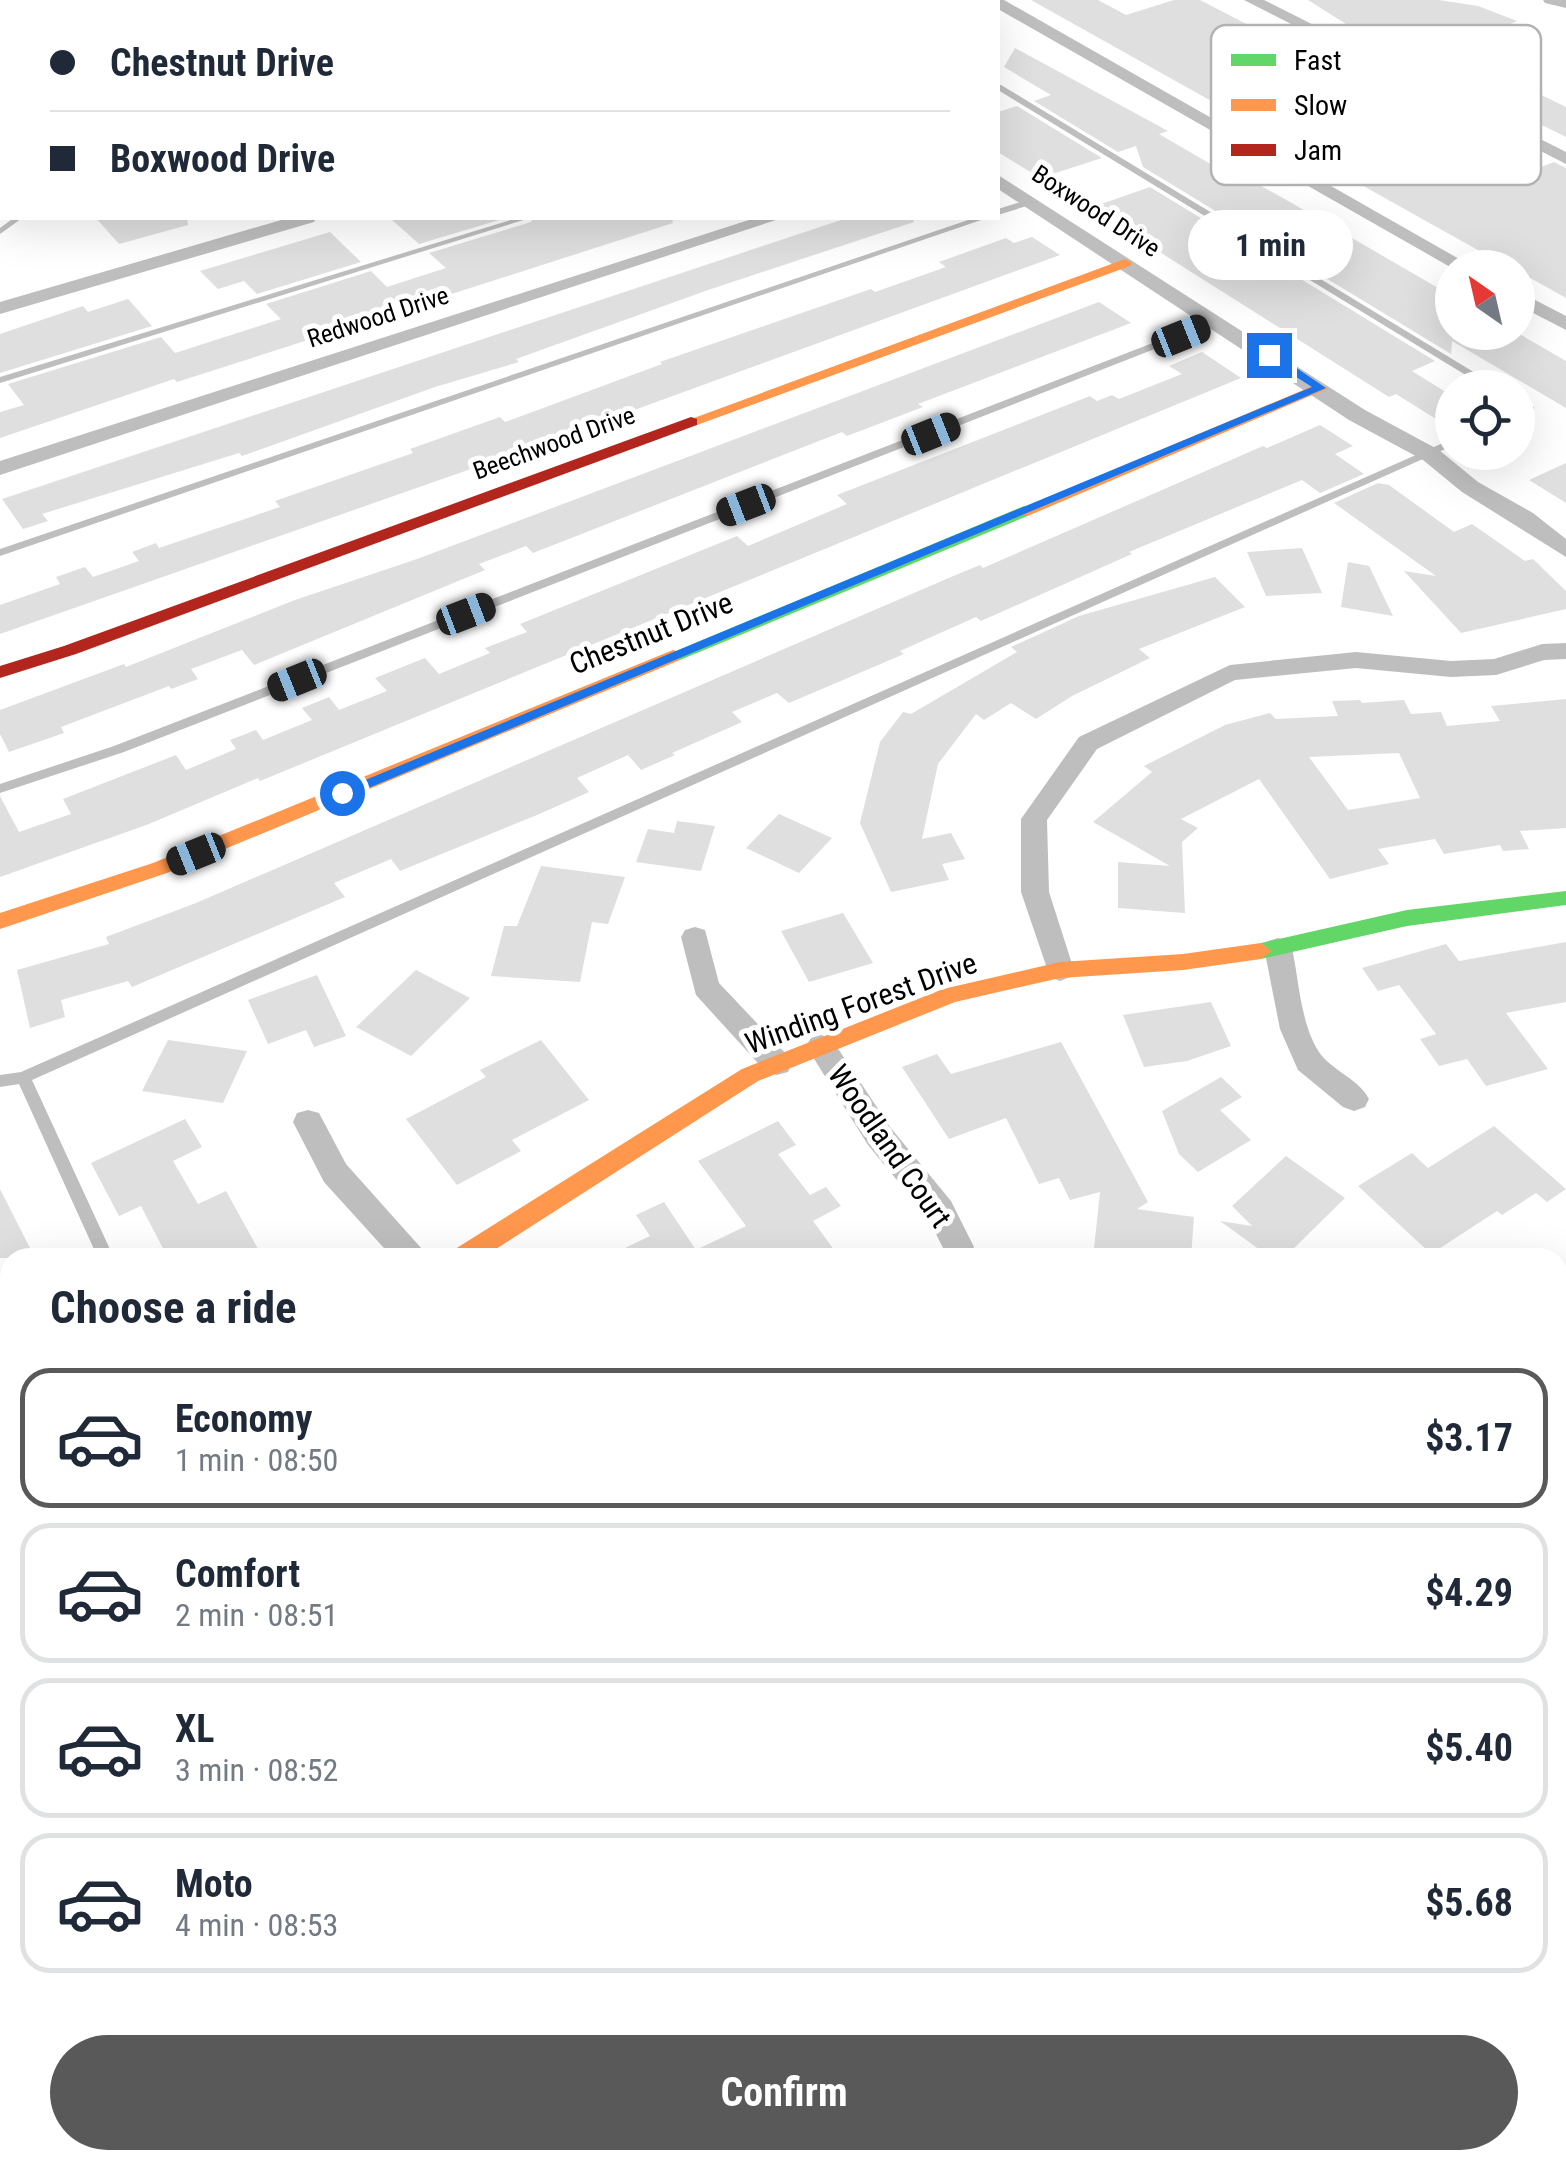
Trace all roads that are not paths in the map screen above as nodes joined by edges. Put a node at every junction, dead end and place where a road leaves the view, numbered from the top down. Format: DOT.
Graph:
graph roads {
  1 [pos="1252,0"];
  2 [pos="1551,0"];
  3 [pos="1566,3"];
  4 [pos="1000,4"];
  5 [pos="1301,25"];
  6 [pos="1000,88"];
  7 [pos="1211,124"];
  8 [pos="1541,146"];
  9 [pos="1566,159"];
  10 [pos="1000,182"];
  11 [pos="1319,185"];
  12 [pos="1030,202"];
  13 [pos="1000,211"];
  14 [pos="300,220"];
  15 [pos="520,220"];
  16 [pos="767,220"];
  17 [pos="976,220"];
  18 [pos="1435,250"];
  19 [pos="1125,263"];
  20 [pos="1535,307"];
  21 [pos="0,308"];
  22 [pos="1217,321"];
  23 [pos="1566,324"];
  24 [pos="1465,370"];
  25 [pos="0,380"];
  26 [pos="1321,388"];
  27 [pos="1435,449"];
  28 [pos="1426,453"];
  29 [pos="0,468"];
  30 [pos="1566,550"];
  31 [pos="0,552"];
  32 [pos="1566,651"];
  33 [pos="0,672"];
  34 [pos="0,789"];
  35 [pos="1566,898"];
  36 [pos="0,922"];
  37 [pos="694,937"];
  38 [pos="1278,948"];
  39 [pos="1060,970"];
  40 [pos="821,1046"];
  41 [pos="777,1064"];
  42 [pos="23,1077"];
  43 [pos="0,1081"];
  44 [pos="1354,1099"];
  45 [pos="308,1122"];
  46 [pos="958,1246"];
  47 [pos="101,1248"];
  48 [pos="405,1248"];
  49 [pos="477,1248"];
  1 -- 5 [label="street"];
  2 -- 3 [label="street"];
  4 -- 7 [label="street"];
  6 -- 24 [label="lane"];
  8 -- 9 [label="street"];
  10 -- 12 [label="street, Boxwood Drive"];
  11 -- 18 [label="street"];
  12 -- 13 [label="lane"];
  12 -- 19 [label="street, Boxwood Drive"];
  14 -- 21 [label="street"];
  15 -- 25 [label="lane"];
  16 -- 29 [label="street, Redwood Drive"];
  17 -- 31 [label="lane"];
  19 -- 22 [label="street, Boxwood Drive"];
  19 -- 33 [label="street, Beechwood Drive"];
  20 -- 23 [label="street"];
  22 -- 26 [label="street, Boxwood Drive"];
  22 -- 34 [label="lane"];
  26 -- 28 [label="street, Boxwood Drive"];
  26 -- 36 [label="street, Chestnut Drive"];
  27 -- 28 [label="lane"];
  28 -- 30 [label="street, Boxwood Drive"];
  28 -- 42 [label="lane"];
  32 -- 39 [label="street"];
  35 -- 38 [label="street, Winding Forest Drive"];
  37 -- 41 [label="street"];
  38 -- 39 [label="street, Winding Forest Drive"];
  38 -- 44 [label="street"];
  39 -- 40 [label="street, Winding Forest Drive"];
  40 -- 41 [label="street, Winding Forest Drive"];
  40 -- 46 [label="street, Woodland Court"];
  41 -- 49 [label="street, Winding Forest Drive"];
  42 -- 43 [label="lane"];
  42 -- 47 [label="lane"];
  45 -- 48 [label="street"];
}
